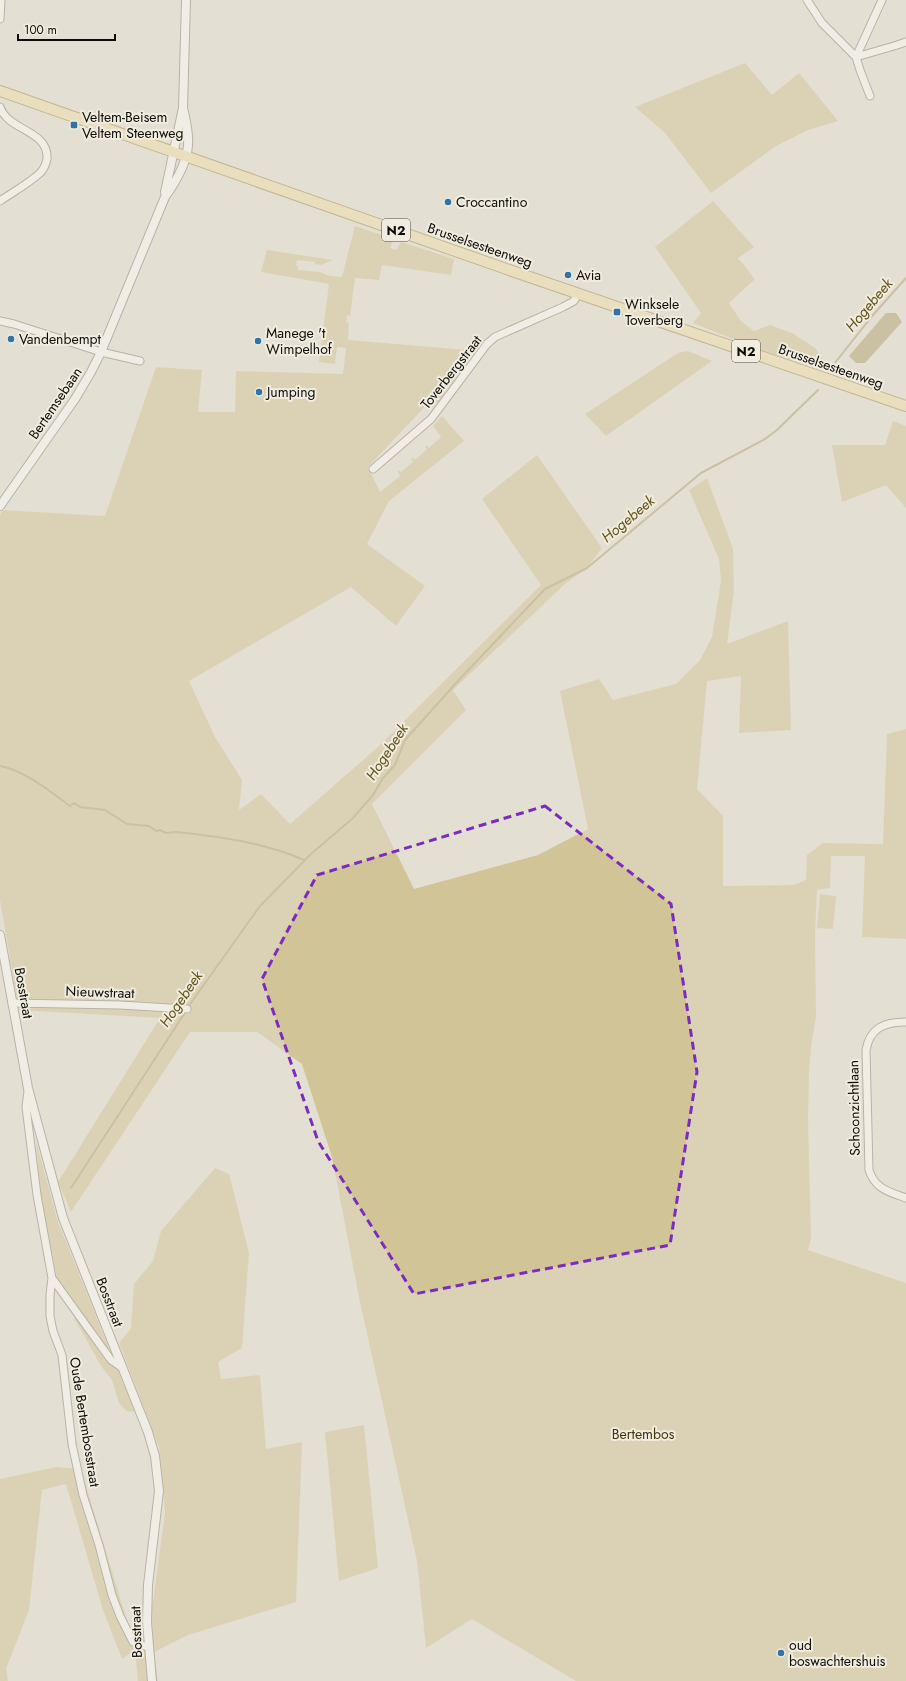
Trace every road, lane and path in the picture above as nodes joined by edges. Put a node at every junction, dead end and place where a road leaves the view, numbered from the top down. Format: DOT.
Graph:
graph roads {
  1 [pos="2,0"];
  2 [pos="186,0"];
  3 [pos="807,0"];
  4 [pos="882,0"];
  5 [pos="0,20"];
  6 [pos="906,42"];
  7 [pos="856,57"];
  8 [pos="0,91"];
  9 [pos="870,96"];
  10 [pos="0,107"];
  11 [pos="183,108"];
  12 [pos="174,151"];
  13 [pos="186,156"];
  14 [pos="165,197"];
  15 [pos="0,201"];
  16 [pos="578,293"];
  17 [pos="0,321"];
  18 [pos="101,352"];
  19 [pos="140,361"];
  20 [pos="906,406"];
  21 [pos="373,469"];
  22 [pos="0,506"];
  23 [pos="0,935"];
  24 [pos="12,1003"];
  25 [pos="187,1009"];
  26 [pos="906,1022"];
  27 [pos="28,1088"];
  28 [pos="906,1198"];
  29 [pos="52,1278"];
  30 [pos="121,1367"];
  31 [pos="148,1647"];
  32 [pos="152,1681"];
  1 -- 5 [label="street"];
  2 -- 11 [label="street"];
  3 -- 7 [label="street"];
  4 -- 7 [label="street"];
  6 -- 7 [label="street"];
  7 -- 9 [label="street"];
  8 -- 12 [label="main road, Brusselsesteenweg / N2"];
  10 -- 15 [label="street"];
  11 -- 12 [label="street, Bertemsebaan"];
  11 -- 13 [label="street"];
  12 -- 13 [label="main road, Brusselsesteenweg / N2"];
  12 -- 14 [label="street, Bertemsebaan"];
  13 -- 14 [label="street, Bertemsebaan"];
  13 -- 16 [label="main road, Brusselsesteenweg / N2"];
  14 -- 18 [label="street, Bertemsebaan"];
  16 -- 20 [label="main road, Brusselsesteenweg / N2"];
  16 -- 21 [label="street, Toverbergstraat"];
  17 -- 18 [label="street"];
  18 -- 19 [label="street"];
  18 -- 22 [label="street, Bertemsebaan"];
  23 -- 24 [label="street, Bosstraat"];
  24 -- 25 [label="street, Nieuwstraat"];
  24 -- 27 [label="street, Bosstraat"];
  26 -- 28 [label="street, Schoonzichtlaan"];
  27 -- 29 [label="street, Oude Bertembosstraat"];
  27 -- 30 [label="street, Bosstraat"];
  29 -- 30 [label="street, Oude Bertembosstraat"];
  29 -- 31 [label="street, Oude Bertembosstraat"];
  30 -- 31 [label="street, Bosstraat"];
  31 -- 32 [label="street, Bosstraat"];
}
